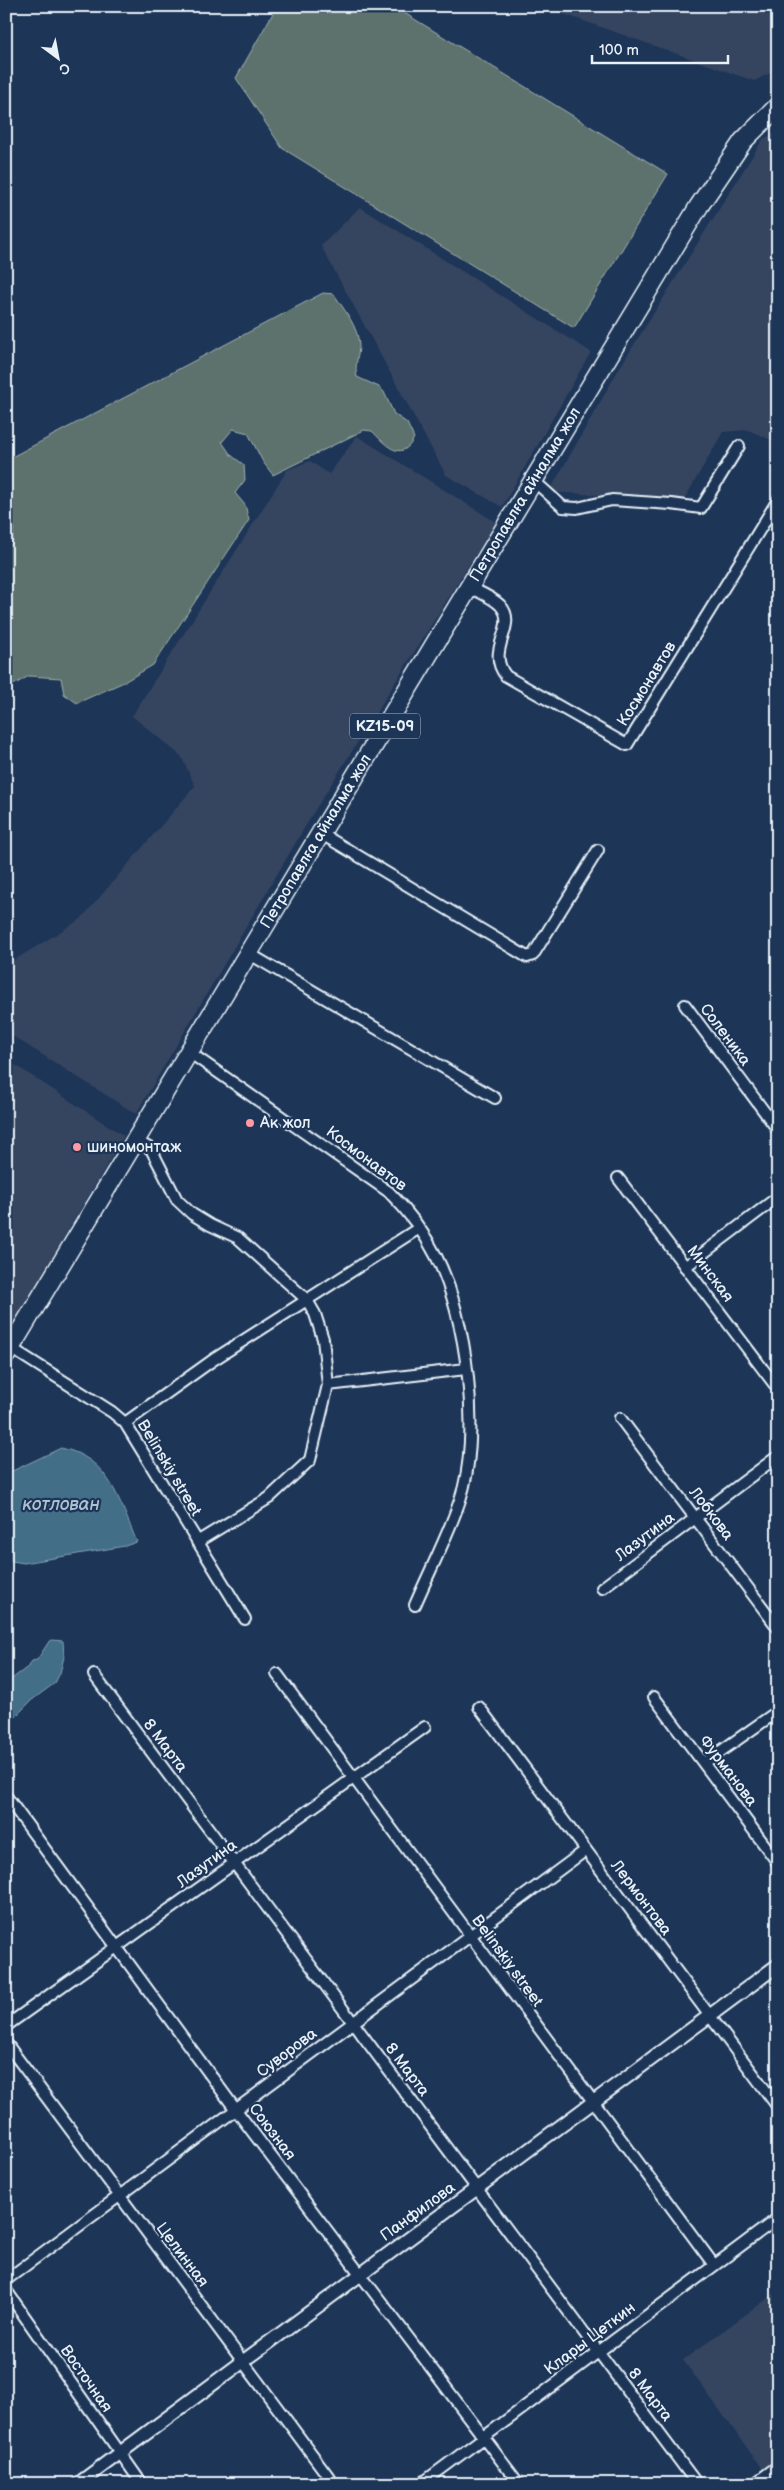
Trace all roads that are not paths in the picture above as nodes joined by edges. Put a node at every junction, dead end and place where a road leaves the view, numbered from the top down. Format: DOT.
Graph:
graph roads {
  1 [pos="778,106"];
  2 [pos="739,446"];
  3 [pos="533,480"];
  4 [pos="778,500"];
  5 [pos="469,587"];
  6 [pos="320,833"];
  7 [pos="598,850"];
  8 [pos="248,953"];
  9 [pos="685,1005"];
  10 [pos="189,1052"];
  11 [pos="495,1098"];
  12 [pos="778,1130"];
  13 [pos="136,1141"];
  14 [pos="618,1178"];
  15 [pos="778,1197"];
  16 [pos="419,1228"];
  17 [pos="685,1267"];
  18 [pos="306,1300"];
  19 [pos="9,1351"];
  20 [pos="466,1369"];
  21 [pos="328,1385"];
  22 [pos="778,1389"];
  23 [pos="620,1418"];
  24 [pos="125,1423"];
  25 [pos="778,1456"];
  26 [pos="695,1518"];
  27 [pos="197,1542"];
  28 [pos="602,1588"];
  29 [pos="415,1605"];
  30 [pos="245,1619"];
  31 [pos="778,1628"];
  32 [pos="277,1674"];
  33 [pos="94,1675"];
  34 [pos="654,1697"];
  35 [pos="479,1707"];
  36 [pos="778,1711"];
  37 [pos="425,1727"];
  38 [pos="704,1763"];
  39 [pos="354,1778"];
  40 [pos="6,1796"];
  41 [pos="586,1850"];
  42 [pos="234,1863"];
  43 [pos="778,1863"];
  44 [pos="470,1936"];
  45 [pos="116,1948"];
  46 [pos="778,1966"];
  47 [pos="710,2016"];
  48 [pos="353,2023"];
  49 [pos="6,2026"];
  50 [pos="6,2043"];
  51 [pos="593,2102"];
  52 [pos="778,2108"];
  53 [pos="236,2110"];
  54 [pos="477,2188"];
  55 [pos="120,2196"];
  56 [pos="778,2218"];
  57 [pos="714,2265"];
  58 [pos="361,2274"];
  59 [pos="6,2280"];
  60 [pos="6,2290"];
  61 [pos="599,2351"];
  62 [pos="243,2361"];
  63 [pos="484,2437"];
  64 [pos="119,2453"];
  65 [pos="778,2466"];
  66 [pos="78,2484"];
  67 [pos="142,2484"];
  68 [pos="334,2484"];
  69 [pos="421,2484"];
  70 [pos="519,2484"];
  71 [pos="697,2484"];
  72 [pos="754,2484"];
  1 -- 3 [label="highway, Петропавлға айналма жол / KZ15-09"];
  2 -- 3 [label="street"];
  3 -- 5 [label="highway, Петропавлға айналма жол / KZ15-09"];
  4 -- 5 [label="street, Космонавтов"];
  5 -- 6 [label="highway, Петропавлға айналма жол / KZ15-09"];
  6 -- 7 [label="street"];
  6 -- 8 [label="highway, Петропавлға айналма жол / KZ15-09"];
  8 -- 10 [label="highway, Петропавлға айналма жол / KZ15-09"];
  8 -- 11 [label="street"];
  9 -- 12 [label="street, Соленика"];
  10 -- 13 [label="highway, Петропавлға айналма жол / KZ15-09"];
  10 -- 16 [label="street, Космонавтов"];
  13 -- 18 [label="street"];
  13 -- 19 [label="highway, Петропавлға айналма жол / KZ15-09"];
  14 -- 17 [label="street, Минская"];
  15 -- 17 [label="street"];
  16 -- 18 [label="street"];
  16 -- 20 [label="street, Космонавтов"];
  17 -- 22 [label="street, Минская"];
  18 -- 21 [label="street"];
  18 -- 24 [label="street"];
  19 -- 24 [label="street, Belinskiy street"];
  20 -- 21 [label="street"];
  20 -- 29 [label="street, Космонавтов"];
  21 -- 27 [label="street"];
  23 -- 26 [label="street, Лобкова"];
  24 -- 27 [label="street, Belinskiy street"];
  25 -- 26 [label="street, Лазутина"];
  26 -- 28 [label="street, Лазутина"];
  26 -- 31 [label="street, Лобкова"];
  27 -- 30 [label="street, Belinskiy street"];
  32 -- 39 [label="street, Belinskiy street"];
  33 -- 42 [label="street, 8 Марта"];
  34 -- 38 [label="street, Фурманова"];
  35 -- 41 [label="street, Лермонтова"];
  36 -- 38 [label="street"];
  37 -- 39 [label="street, Лазутина"];
  38 -- 43 [label="street, Фурманова"];
  39 -- 42 [label="street, Лазутина"];
  39 -- 44 [label="street, Belinskiy street"];
  40 -- 45 [label="street, Союзная"];
  41 -- 44 [label="street, Суворова"];
  41 -- 47 [label="street, Лермонтова"];
  42 -- 45 [label="street, Лазутина"];
  42 -- 48 [label="street, 8 Марта"];
  44 -- 48 [label="street, Суворова"];
  44 -- 51 [label="street, Belinskiy street"];
  45 -- 49 [label="street, Лазутина"];
  45 -- 53 [label="street, Союзная"];
  46 -- 47 [label="street, Панфилова"];
  47 -- 51 [label="street, Панфилова"];
  47 -- 52 [label="street, Лермонтова"];
  48 -- 53 [label="street, Суворова"];
  48 -- 54 [label="street, 8 Марта"];
  50 -- 55 [label="street, Целинная"];
  51 -- 54 [label="street, Панфилова"];
  51 -- 57 [label="street, Belinskiy street"];
  53 -- 55 [label="street, Суворова"];
  53 -- 58 [label="street, Союзная"];
  54 -- 58 [label="street, Панфилова"];
  54 -- 61 [label="street, 8 Марта"];
  55 -- 59 [label="street, Суворова"];
  55 -- 62 [label="street, Целинная"];
  56 -- 57 [label="street, Клары Цеткин"];
  57 -- 61 [label="street, Клары Цеткин"];
  58 -- 62 [label="street, Панфилова"];
  58 -- 63 [label="street, Союзная"];
  60 -- 64 [label="street, Восточная"];
  61 -- 63 [label="street, Клары Цеткин"];
  61 -- 71 [label="street, 8 Марта"];
  62 -- 64 [label="street, Панфилова"];
  62 -- 68 [label="street, Целинная"];
  63 -- 69 [label="street, Клары Цеткин"];
  63 -- 70 [label="street, Союзная"];
  64 -- 66 [label="street, Панфилова"];
  64 -- 67 [label="street, Восточная"];
  65 -- 72 [label="street"];
}
